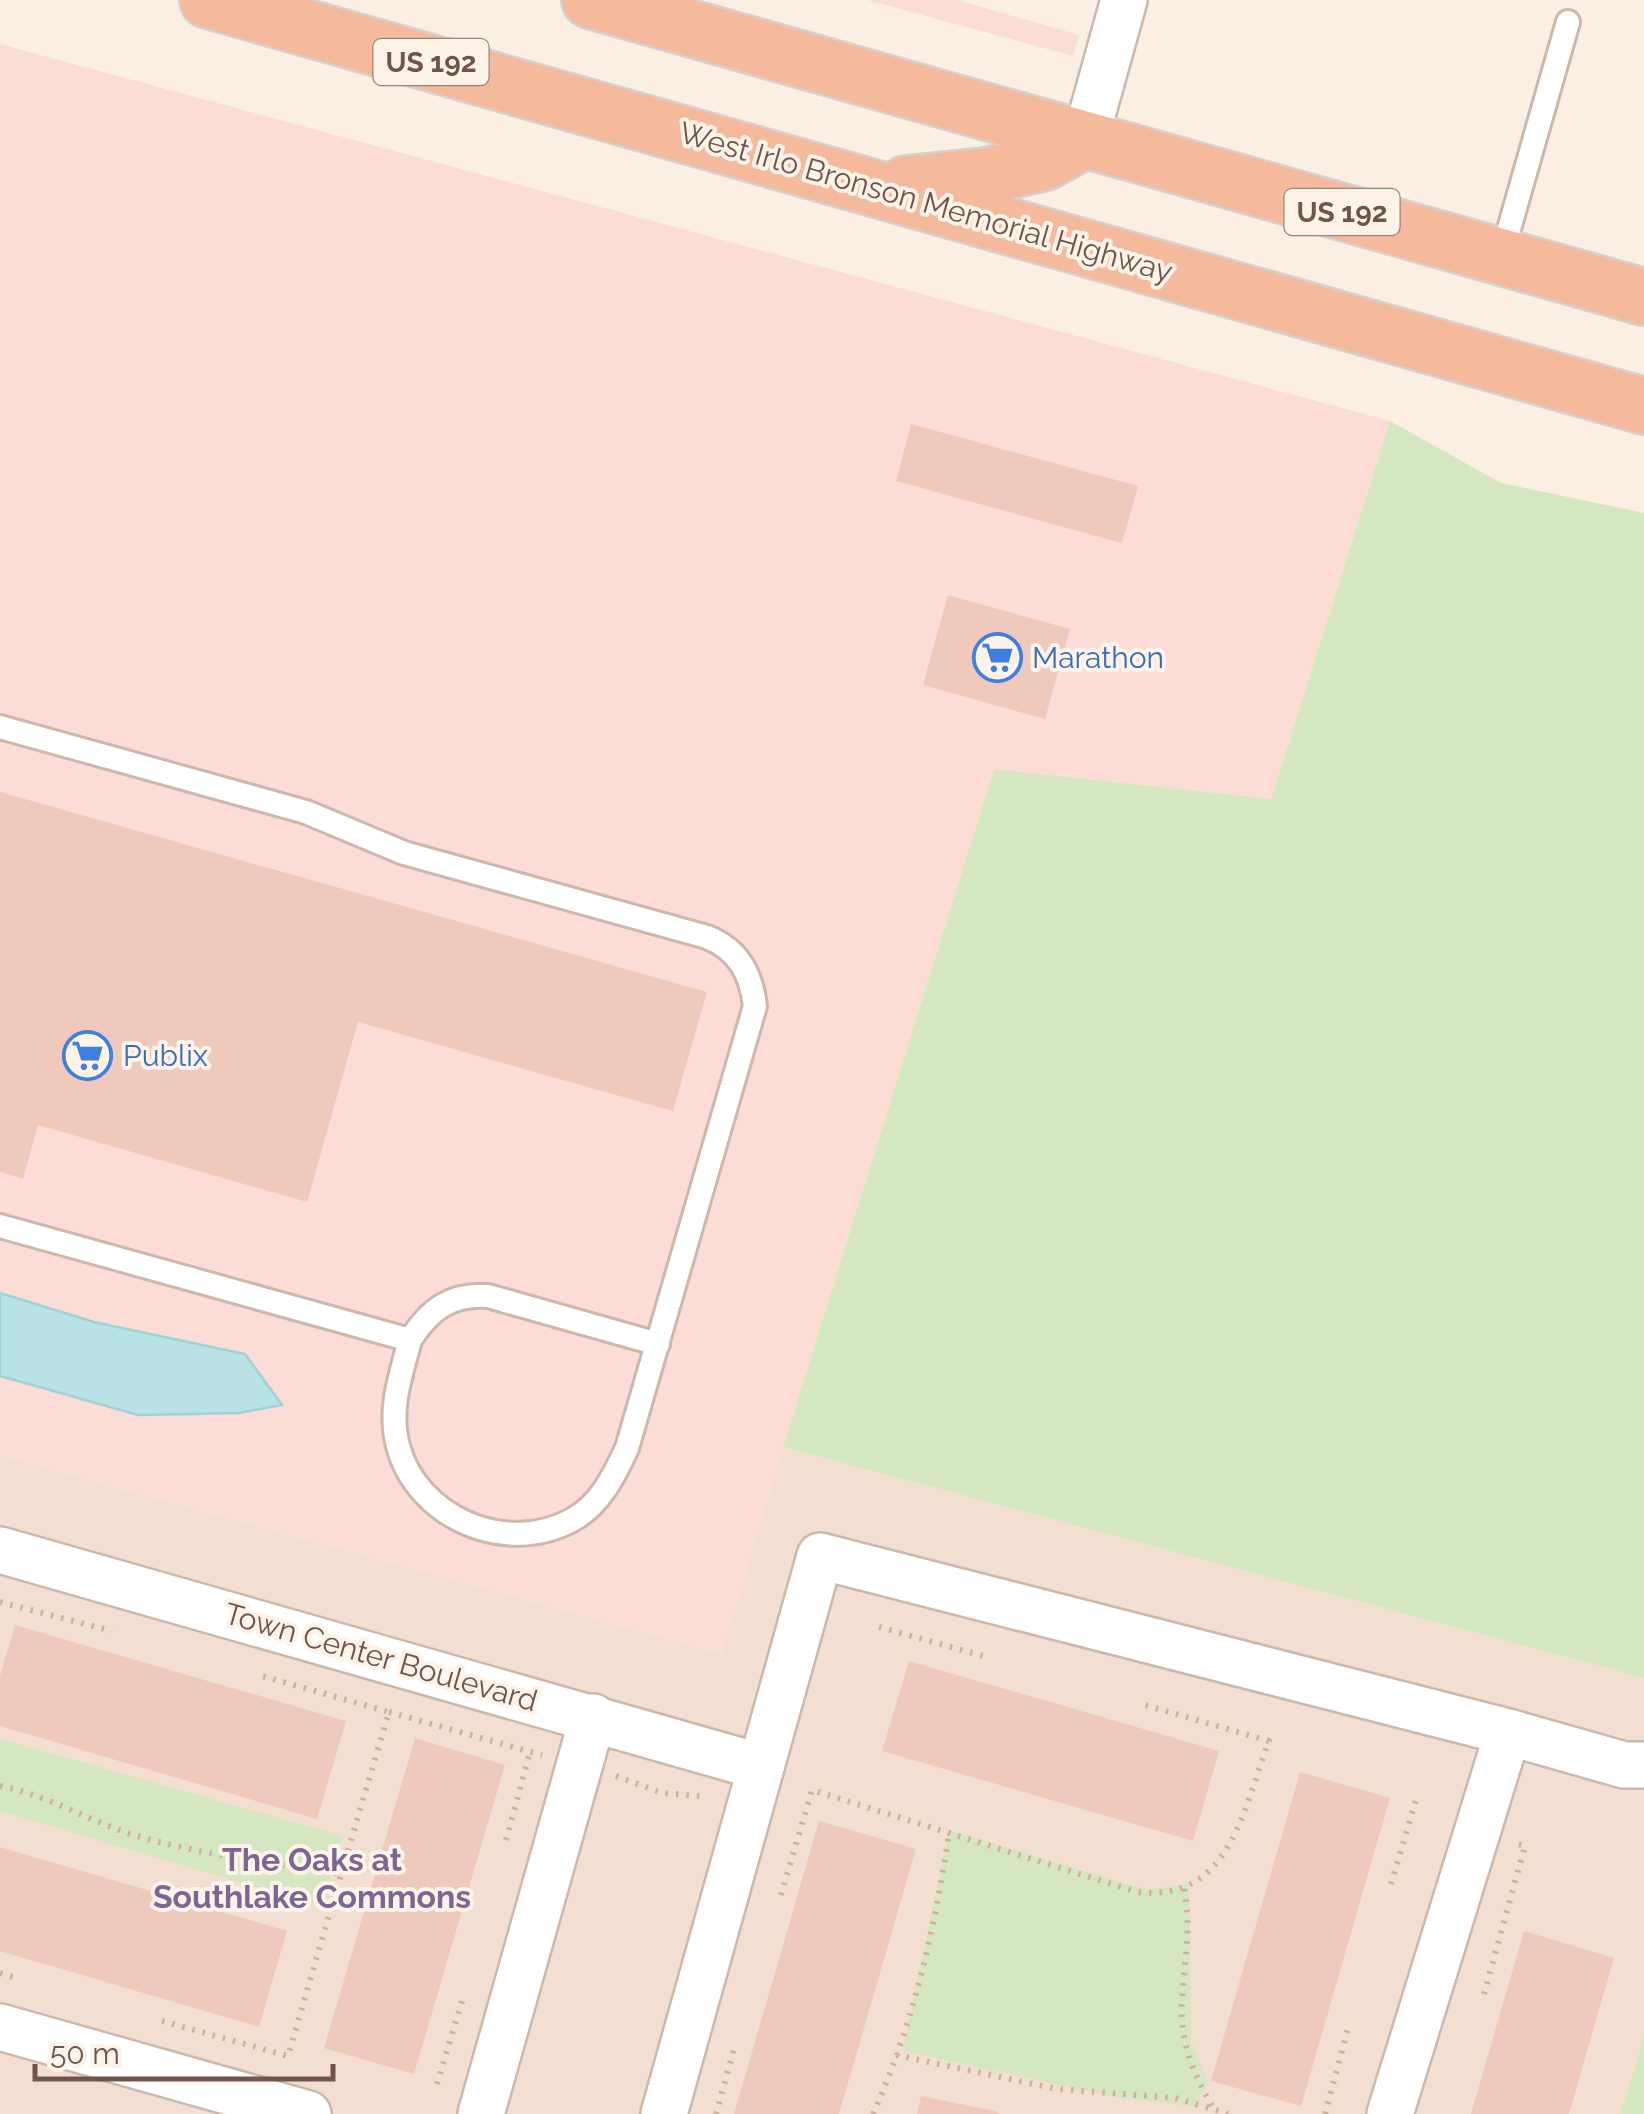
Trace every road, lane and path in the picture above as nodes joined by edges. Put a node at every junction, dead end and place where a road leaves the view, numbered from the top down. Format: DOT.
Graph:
graph roads {
  1 [pos="208,0"];
  2 [pos="590,0"];
  3 [pos="1124,0"];
  4 [pos="1568,22"];
  5 [pos="1085,140"];
  6 [pos="873,186"];
  7 [pos="1501,257"];
  8 [pos="1644,297"];
  9 [pos="1644,406"];
  10 [pos="0,726"];
  11 [pos="0,1226"];
  12 [pos="410,1340"];
  13 [pos="658,1344"];
  14 [pos="0,1550"];
  15 [pos="0,1602"];
  16 [pos="879,1627"];
  17 [pos="112,1631"];
  18 [pos="987,1657"];
  19 [pos="262,1676"];
  20 [pos="1146,1704"];
  21 [pos="594,1716"];
  22 [pos="1508,1732"];
  23 [pos="530,1752"];
  24 [pos="1644,1764"];
  25 [pos="761,1767"];
  26 [pos="0,1786"];
  27 [pos="1416,1800"];
  28 [pos="950,1833"];
  29 [pos="506,1840"];
  30 [pos="1511,1842"];
  31 [pos="341,1874"];
  32 [pos="1391,1884"];
  33 [pos="1184,1890"];
  34 [pos="781,1895"];
  35 [pos="0,1974"];
  36 [pos="19,1979"];
  37 [pos="1484,1994"];
  38 [pos="463,1998"];
  39 [pos="162,2022"];
  40 [pos="1349,2025"];
  41 [pos="0,2027"];
  42 [pos="734,2049"];
  43 [pos="896,2054"];
  44 [pos="437,2084"];
  45 [pos="1213,2107"];
  46 [pos="308,2114"];
  47 [pos="481,2114"];
  48 [pos="664,2114"];
  49 [pos="716,2114"];
  50 [pos="874,2114"];
  51 [pos="1229,2114"];
  52 [pos="1324,2114"];
  53 [pos="1390,2114"];
  1 -- 6 [label="highway, West Irlo Bronson Memorial Highway / US 192"];
  2 -- 5 [label="highway, US 192"];
  3 -- 5 [label="street"];
  4 -- 7 [label="lane"];
  5 -- 6 [label="highway"];
  5 -- 7 [label="highway, US 192"];
  6 -- 9 [label="highway, West Irlo Bronson Memorial Highway / US 192"];
  7 -- 8 [label="highway, US 192"];
  10 -- 13 [label="lane"];
  11 -- 12 [label="lane"];
  12 -- 13 [label="lane"];
  12 -- 13 [label="lane"];
  14 -- 21 [label="street, Town Center Boulevard"];
  15 -- 17 [label="path"];
  16 -- 18 [label="path"];
  19 -- 31 [label="path"];
  20 -- 33 [label="path"];
  21 -- 25 [label="street, Town Center Boulevard"];
  21 -- 47 [label="street"];
  22 -- 24 [label="street"];
  22 -- 25 [label="street"];
  22 -- 53 [label="street"];
  23 -- 29 [label="path"];
  25 -- 48 [label="street"];
  26 -- 31 [label="path"];
  27 -- 32 [label="path"];
  28 -- 33 [label="path"];
  28 -- 34 [label="path"];
  28 -- 43 [label="path"];
  30 -- 37 [label="path"];
  31 -- 39 [label="path"];
  33 -- 45 [label="path"];
  35 -- 36 [label="path"];
  38 -- 44 [label="path"];
  40 -- 52 [label="path"];
  41 -- 46 [label="street"];
  42 -- 49 [label="path"];
  43 -- 45 [label="path"];
  43 -- 50 [label="path"];
  45 -- 51 [label="path"];
}
